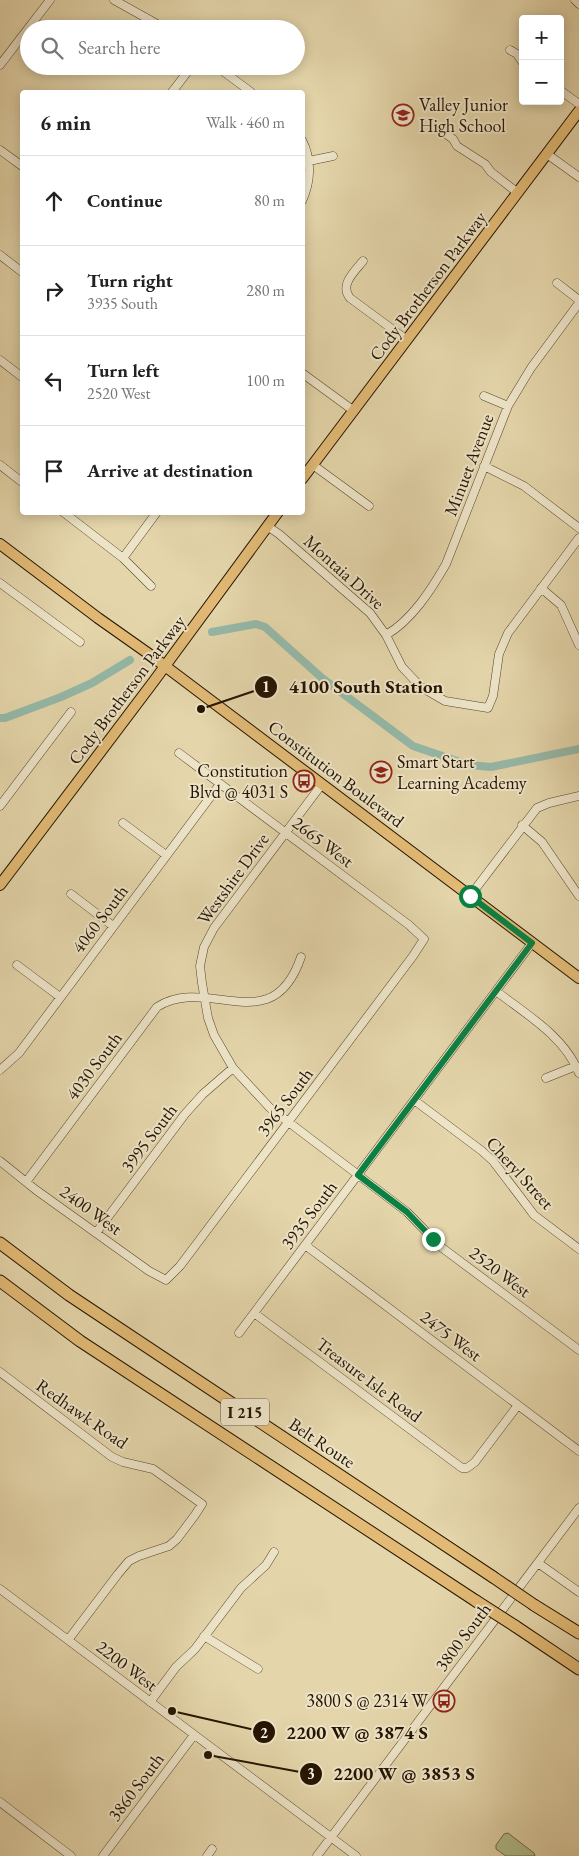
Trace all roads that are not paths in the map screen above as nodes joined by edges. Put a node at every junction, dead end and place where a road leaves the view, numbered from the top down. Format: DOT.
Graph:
graph roads {
  1 [pos="50,0"];
  2 [pos="114,0"];
  3 [pos="575,0"];
  4 [pos="579,4"];
  5 [pos="35,20"];
  6 [pos="150,20"];
  7 [pos="20,39"];
  8 [pos="510,50"];
  9 [pos="521,60"];
  10 [pos="0,65"];
  11 [pos="185,75"];
  12 [pos="228,75"];
  13 [pos="174,90"];
  14 [pos="248,90"];
  15 [pos="564,93"];
  16 [pos="579,104"];
  17 [pos="579,111"];
  18 [pos="446,134"];
  19 [pos="305,149"];
  20 [pos="0,150"];
  21 [pos="547,154"];
  22 [pos="333,156"];
  23 [pos="309,161"];
  24 [pos="20,165"];
  25 [pos="579,177"];
  26 [pos="305,192"];
  27 [pos="518,193"];
  28 [pos="0,255"];
  29 [pos="363,260"];
  30 [pos="20,270"];
  31 [pos="557,283"];
  32 [pos="579,301"];
  33 [pos="407,340"];
  34 [pos="0,360"];
  35 [pos="20,375"];
  36 [pos="305,375"];
  37 [pos="484,396"];
  38 [pos="508,406"];
  39 [pos="354,412"];
  40 [pos="0,465"];
  41 [pos="314,465"];
  42 [pos="484,466"];
  43 [pos="305,476"];
  44 [pos="20,480"];
  45 [pos="369,506"];
  46 [pos="67,515"];
  47 [pos="155,515"];
  48 [pos="276,515"];
  49 [pos="267,526"];
  50 [pos="579,528"];
  51 [pos="579,538"];
  52 [pos="0,544"];
  53 [pos="123,558"];
  54 [pos="0,582"];
  55 [pos="151,586"];
  56 [pos="541,588"];
  57 [pos="386,635"];
  58 [pos="80,642"];
  59 [pos="579,645"];
  60 [pos="165,666"];
  61 [pos="71,712"];
  62 [pos="179,753"];
  63 [pos="220,784"];
  64 [pos="322,784"];
  65 [pos="579,796"];
  66 [pos="0,806"];
  67 [pos="123,823"];
  68 [pos="522,825"];
  69 [pos="286,833"];
  70 [pos="166,856"];
  71 [pos="0,885"];
  72 [pos="71,894"];
  73 [pos="470,896"];
  74 [pos="579,896"];
  75 [pos="113,926"];
  76 [pos="424,939"];
  77 [pos="532,943"];
  78 [pos="301,958"];
  79 [pos="17,965"];
  80 [pos="579,978"];
  81 [pos="496,991"];
  82 [pos="60,997"];
  83 [pos="204,999"];
  84 [pos="233,1068"];
  85 [pos="0,1070"];
  86 [pos="578,1070"];
  87 [pos="546,1078"];
  88 [pos="414,1100"];
  89 [pos="288,1122"];
  90 [pos="0,1161"];
  91 [pos="358,1175"];
  92 [pos="26,1182"];
  93 [pos="96,1233"];
  94 [pos="0,1243"];
  95 [pos="305,1245"];
  96 [pos="579,1249"];
  97 [pos="166,1280"];
  98 [pos="0,1281"];
  99 [pos="254,1313"];
  100 [pos="239,1333"];
  101 [pos="579,1350"];
  102 [pos="0,1372"];
  103 [pos="518,1405"];
  104 [pos="579,1451"];
  105 [pos="579,1508"];
  106 [pos="274,1552"];
  107 [pos="538,1562"];
  108 [pos="0,1589"];
  109 [pos="579,1592"];
  110 [pos="579,1634"];
  111 [pos="204,1636"];
  112 [pos="68,1640"];
  113 [pos="579,1668"];
  114 [pos="258,1669"];
  115 [pos="150,1702"];
  116 [pos="194,1735"];
  117 [pos="0,1802"];
  118 [pos="331,1838"];
  119 [pos="71,1856"];
  120 [pos="103,1856"];
  121 [pos="317,1856"];
  122 [pos="356,1856"];
  1 -- 5 [label="street"];
  2 -- 6 [label="street"];
  3 -- 4 [label="street"];
  7 -- 10 [label="street"];
  8 -- 9 [label="street"];
  11 -- 13 [label="street"];
  12 -- 14 [label="street"];
  15 -- 16 [label="street"];
  17 -- 21 [label="main road, Cody Brotherson Parkway"];
  18 -- 27 [label="street"];
  19 -- 23 [label="street"];
  20 -- 24 [label="street"];
  21 -- 25 [label="street"];
  21 -- 27 [label="main road, Cody Brotherson Parkway"];
  22 -- 23 [label="street"];
  23 -- 26 [label="street"];
  27 -- 33 [label="main road, Cody Brotherson Parkway"];
  28 -- 30 [label="street"];
  29 -- 33 [label="street"];
  31 -- 32 [label="street"];
  32 -- 38 [label="street, Minuet Avenue"];
  33 -- 39 [label="main road, Cody Brotherson Parkway"];
  34 -- 35 [label="street"];
  36 -- 39 [label="street"];
  37 -- 38 [label="street"];
  38 -- 42 [label="street, Minuet Avenue"];
  39 -- 41 [label="main road, Cody Brotherson Parkway"];
  40 -- 44 [label="street"];
  41 -- 43 [label="main road, Cody Brotherson Parkway"];
  41 -- 45 [label="street"];
  42 -- 50 [label="street"];
  42 -- 57 [label="street, Minuet Avenue"];
  46 -- 53 [label="street"];
  47 -- 53 [label="street"];
  48 -- 49 [label="main road, Cody Brotherson Parkway"];
  49 -- 57 [label="street, Montaia Drive"];
  49 -- 60 [label="main road, Cody Brotherson Parkway"];
  51 -- 56 [label="street"];
  52 -- 60 [label="main road, Constitution Boulevard"];
  53 -- 55 [label="street"];
  54 -- 58 [label="street"];
  56 -- 57 [label="street, Montaia Drive"];
  56 -- 59 [label="street"];
  60 -- 64 [label="main road, Constitution Boulevard"];
  60 -- 71 [label="main road, Cody Brotherson Parkway"];
  61 -- 66 [label="street"];
  62 -- 63 [label="street, 2665 West"];
  63 -- 69 [label="street, 2665 West"];
  63 -- 70 [label="street, 4060 South"];
  64 -- 69 [label="street, Westshire Drive"];
  64 -- 73 [label="main road, Constitution Boulevard"];
  65 -- 68 [label="street"];
  67 -- 70 [label="street"];
  68 -- 73 [label="street"];
  68 -- 74 [label="street"];
  69 -- 76 [label="street, 2665 West"];
  69 -- 83 [label="street, Westshire Drive"];
  70 -- 75 [label="street, 4060 South"];
  72 -- 75 [label="street"];
  73 -- 77 [label="main road, Constitution Boulevard"];
  75 -- 82 [label="street, 4060 South"];
  76 -- 89 [label="street, 3965 South"];
  77 -- 80 [label="main road, Constitution Boulevard"];
  77 -- 81 [label="street, 3935 South"];
  78 -- 83 [label="street, 4030 South"];
  79 -- 82 [label="street"];
  81 -- 86 [label="street"];
  81 -- 88 [label="street, 3935 South"];
  82 -- 85 [label="street, 4060 South"];
  83 -- 84 [label="street, Westshire Drive"];
  83 -- 92 [label="street, 4030 South"];
  84 -- 89 [label="street, Westshire Drive"];
  84 -- 93 [label="street, 3995 South"];
  86 -- 87 [label="street"];
  88 -- 91 [label="street, 3935 South"];
  88 -- 96 [label="street, Cheryl Street"];
  89 -- 91 [label="street, 2520 West"];
  89 -- 97 [label="street, 3965 South"];
  90 -- 92 [label="street, 2400 West"];
  91 -- 95 [label="street, 3935 South"];
  91 -- 101 [label="street, 2520 West"];
  92 -- 93 [label="street, 2400 West"];
  93 -- 97 [label="street, 2400 West"];
  94 -- 110 [label="highway, Belt Route / I 215, bridge"];
  95 -- 99 [label="street, 3935 South"];
  95 -- 103 [label="street, 2475 West"];
  98 -- 113 [label="highway, I 215, bridge"];
  99 -- 100 [label="street, 3935 South"];
  99 -- 103 [label="street, Treasure Isle Road"];
  102 -- 112 [label="street, Redhawk Road"];
  103 -- 104 [label="street, 2475 West"];
  105 -- 107 [label="street, 3800 South"];
  106 -- 111 [label="street"];
  107 -- 109 [label="street"];
  107 -- 118 [label="street, 3800 South"];
  108 -- 112 [label="street, 2200 West"];
  111 -- 114 [label="street"];
  111 -- 115 [label="street"];
  112 -- 115 [label="street, 2200 West"];
  115 -- 116 [label="street, 2200 West"];
  116 -- 118 [label="street, 2200 West"];
  116 -- 120 [label="street, 3860 South"];
  117 -- 119 [label="street"];
  118 -- 121 [label="street, 3800 South"];
  118 -- 122 [label="street, 2200 West"];
}
